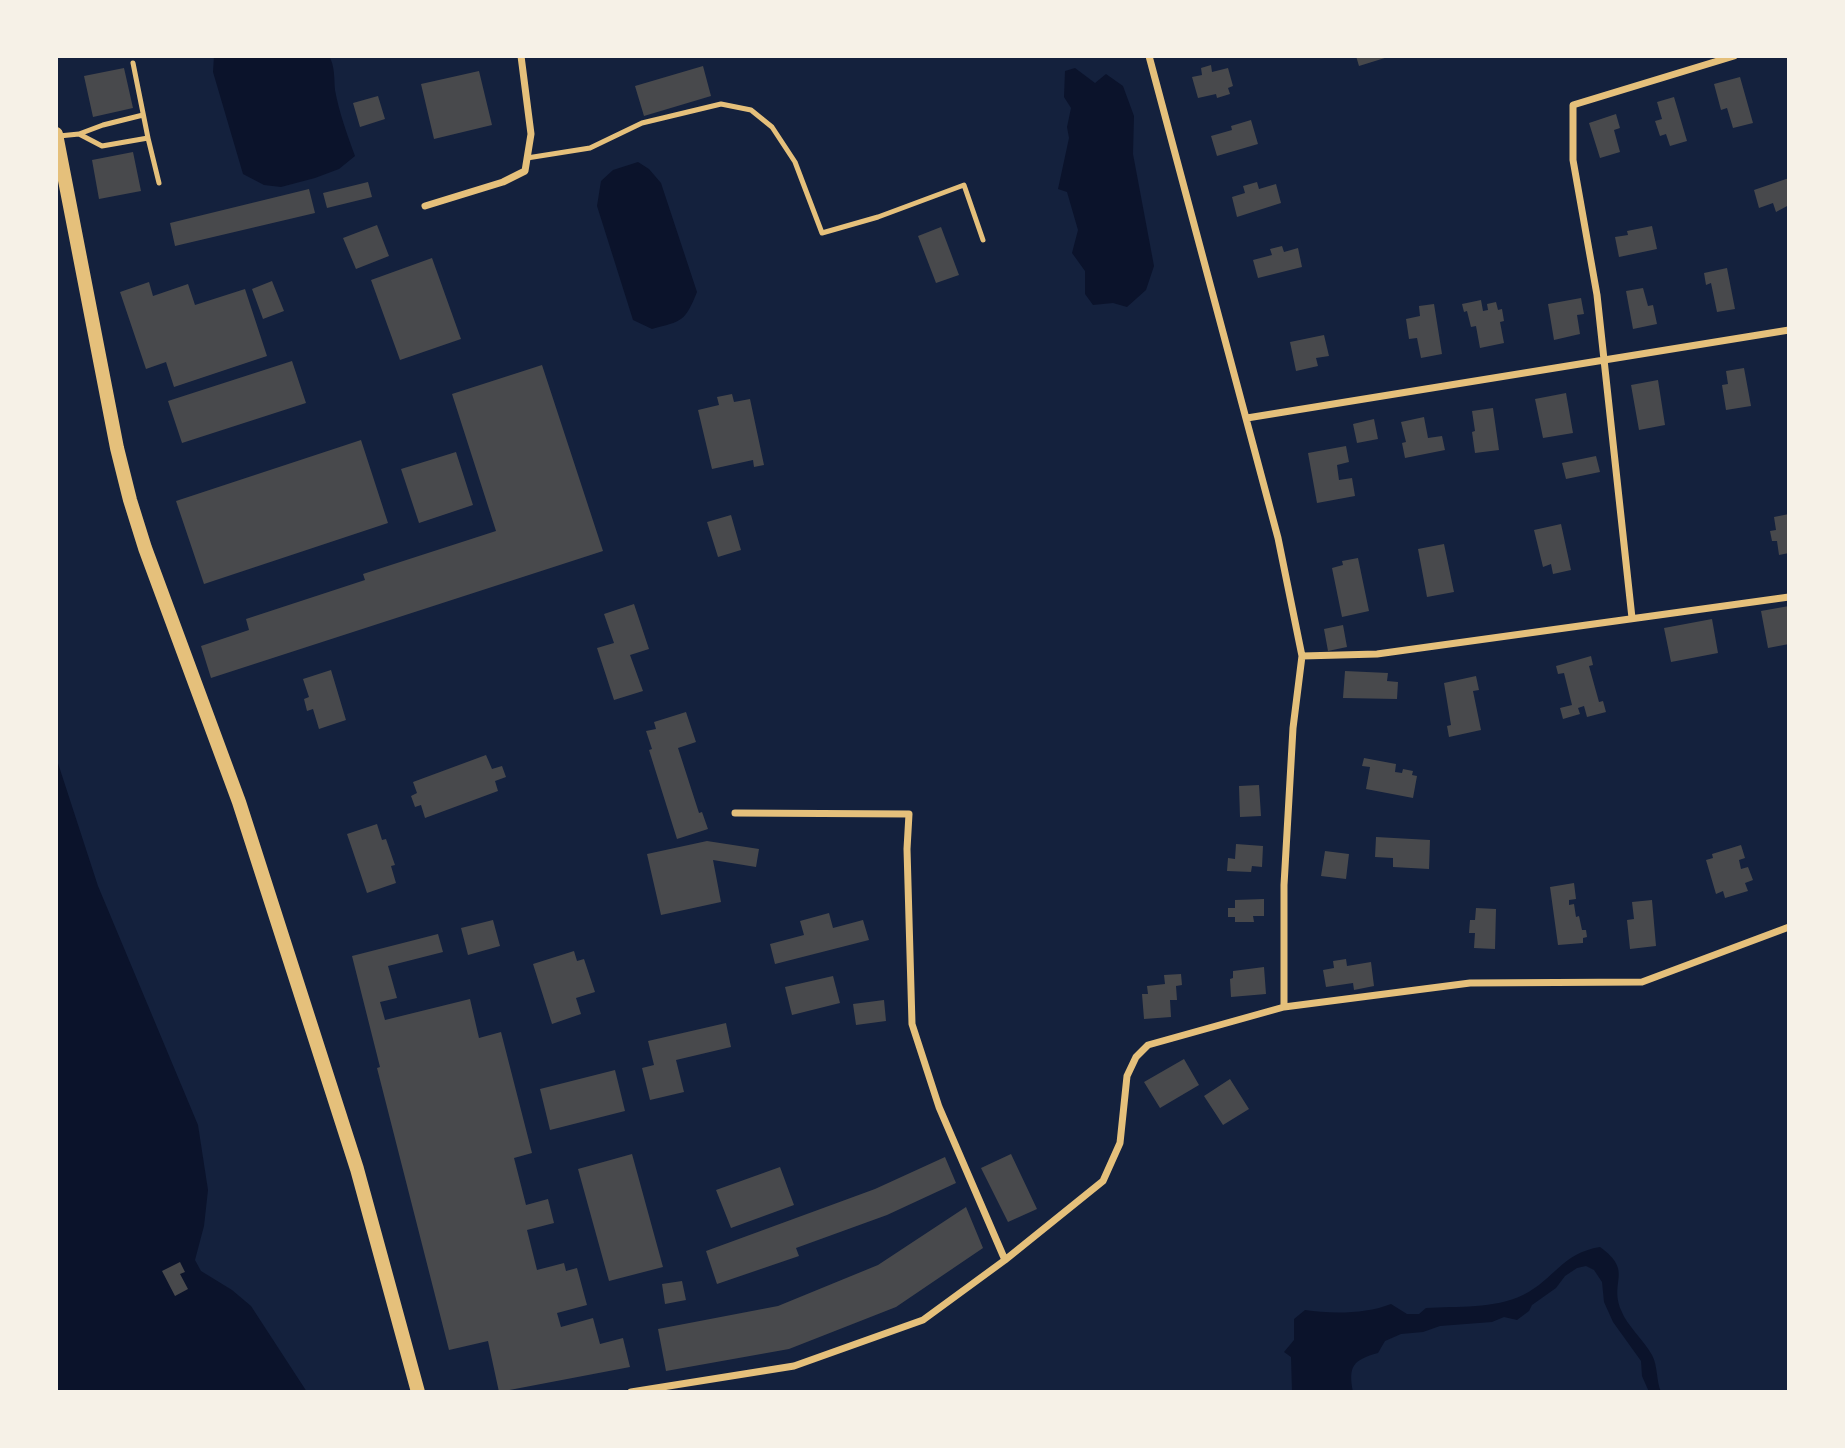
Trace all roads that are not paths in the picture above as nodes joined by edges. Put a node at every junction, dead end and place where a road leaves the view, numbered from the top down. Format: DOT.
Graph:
graph roads {
  1 [pos="521,56"];
  2 [pos="1149,56"];
  3 [pos="1734,56"];
  4 [pos="133,63"];
  5 [pos="143,115"];
  6 [pos="79,134"];
  7 [pos="56,135"];
  8 [pos="148,138"];
  9 [pos="527,158"];
  10 [pos="159,183"];
  11 [pos="425,206"];
  12 [pos="983,240"];
  13 [pos="1789,330"];
  14 [pos="1603,360"];
  15 [pos="1247,418"];
  16 [pos="1789,597"];
  17 [pos="1632,618"];
  18 [pos="1302,656"];
  19 [pos="735,813"];
  20 [pos="1789,928"];
  21 [pos="1284,1007"];
  22 [pos="1005,1260"];
  23 [pos="418,1392"];
  24 [pos="631,1392"];
  1 -- 9 [label="street"];
  2 -- 15 [label="street"];
  3 -- 14 [label="street"];
  4 -- 5 [label="lane"];
  5 -- 6 [label="lane"];
  5 -- 8 [label="lane"];
  6 -- 7 [label="lane"];
  6 -- 8 [label="lane"];
  7 -- 23 [label="main road"];
  8 -- 10 [label="lane"];
  9 -- 11 [label="street"];
  9 -- 12 [label="lane"];
  13 -- 14 [label="street"];
  14 -- 15 [label="street"];
  14 -- 17 [label="street"];
  15 -- 18 [label="street"];
  16 -- 17 [label="street"];
  17 -- 18 [label="street"];
  18 -- 21 [label="street"];
  19 -- 22 [label="street"];
  20 -- 21 [label="street"];
  21 -- 22 [label="street"];
  22 -- 24 [label="street"];
}
